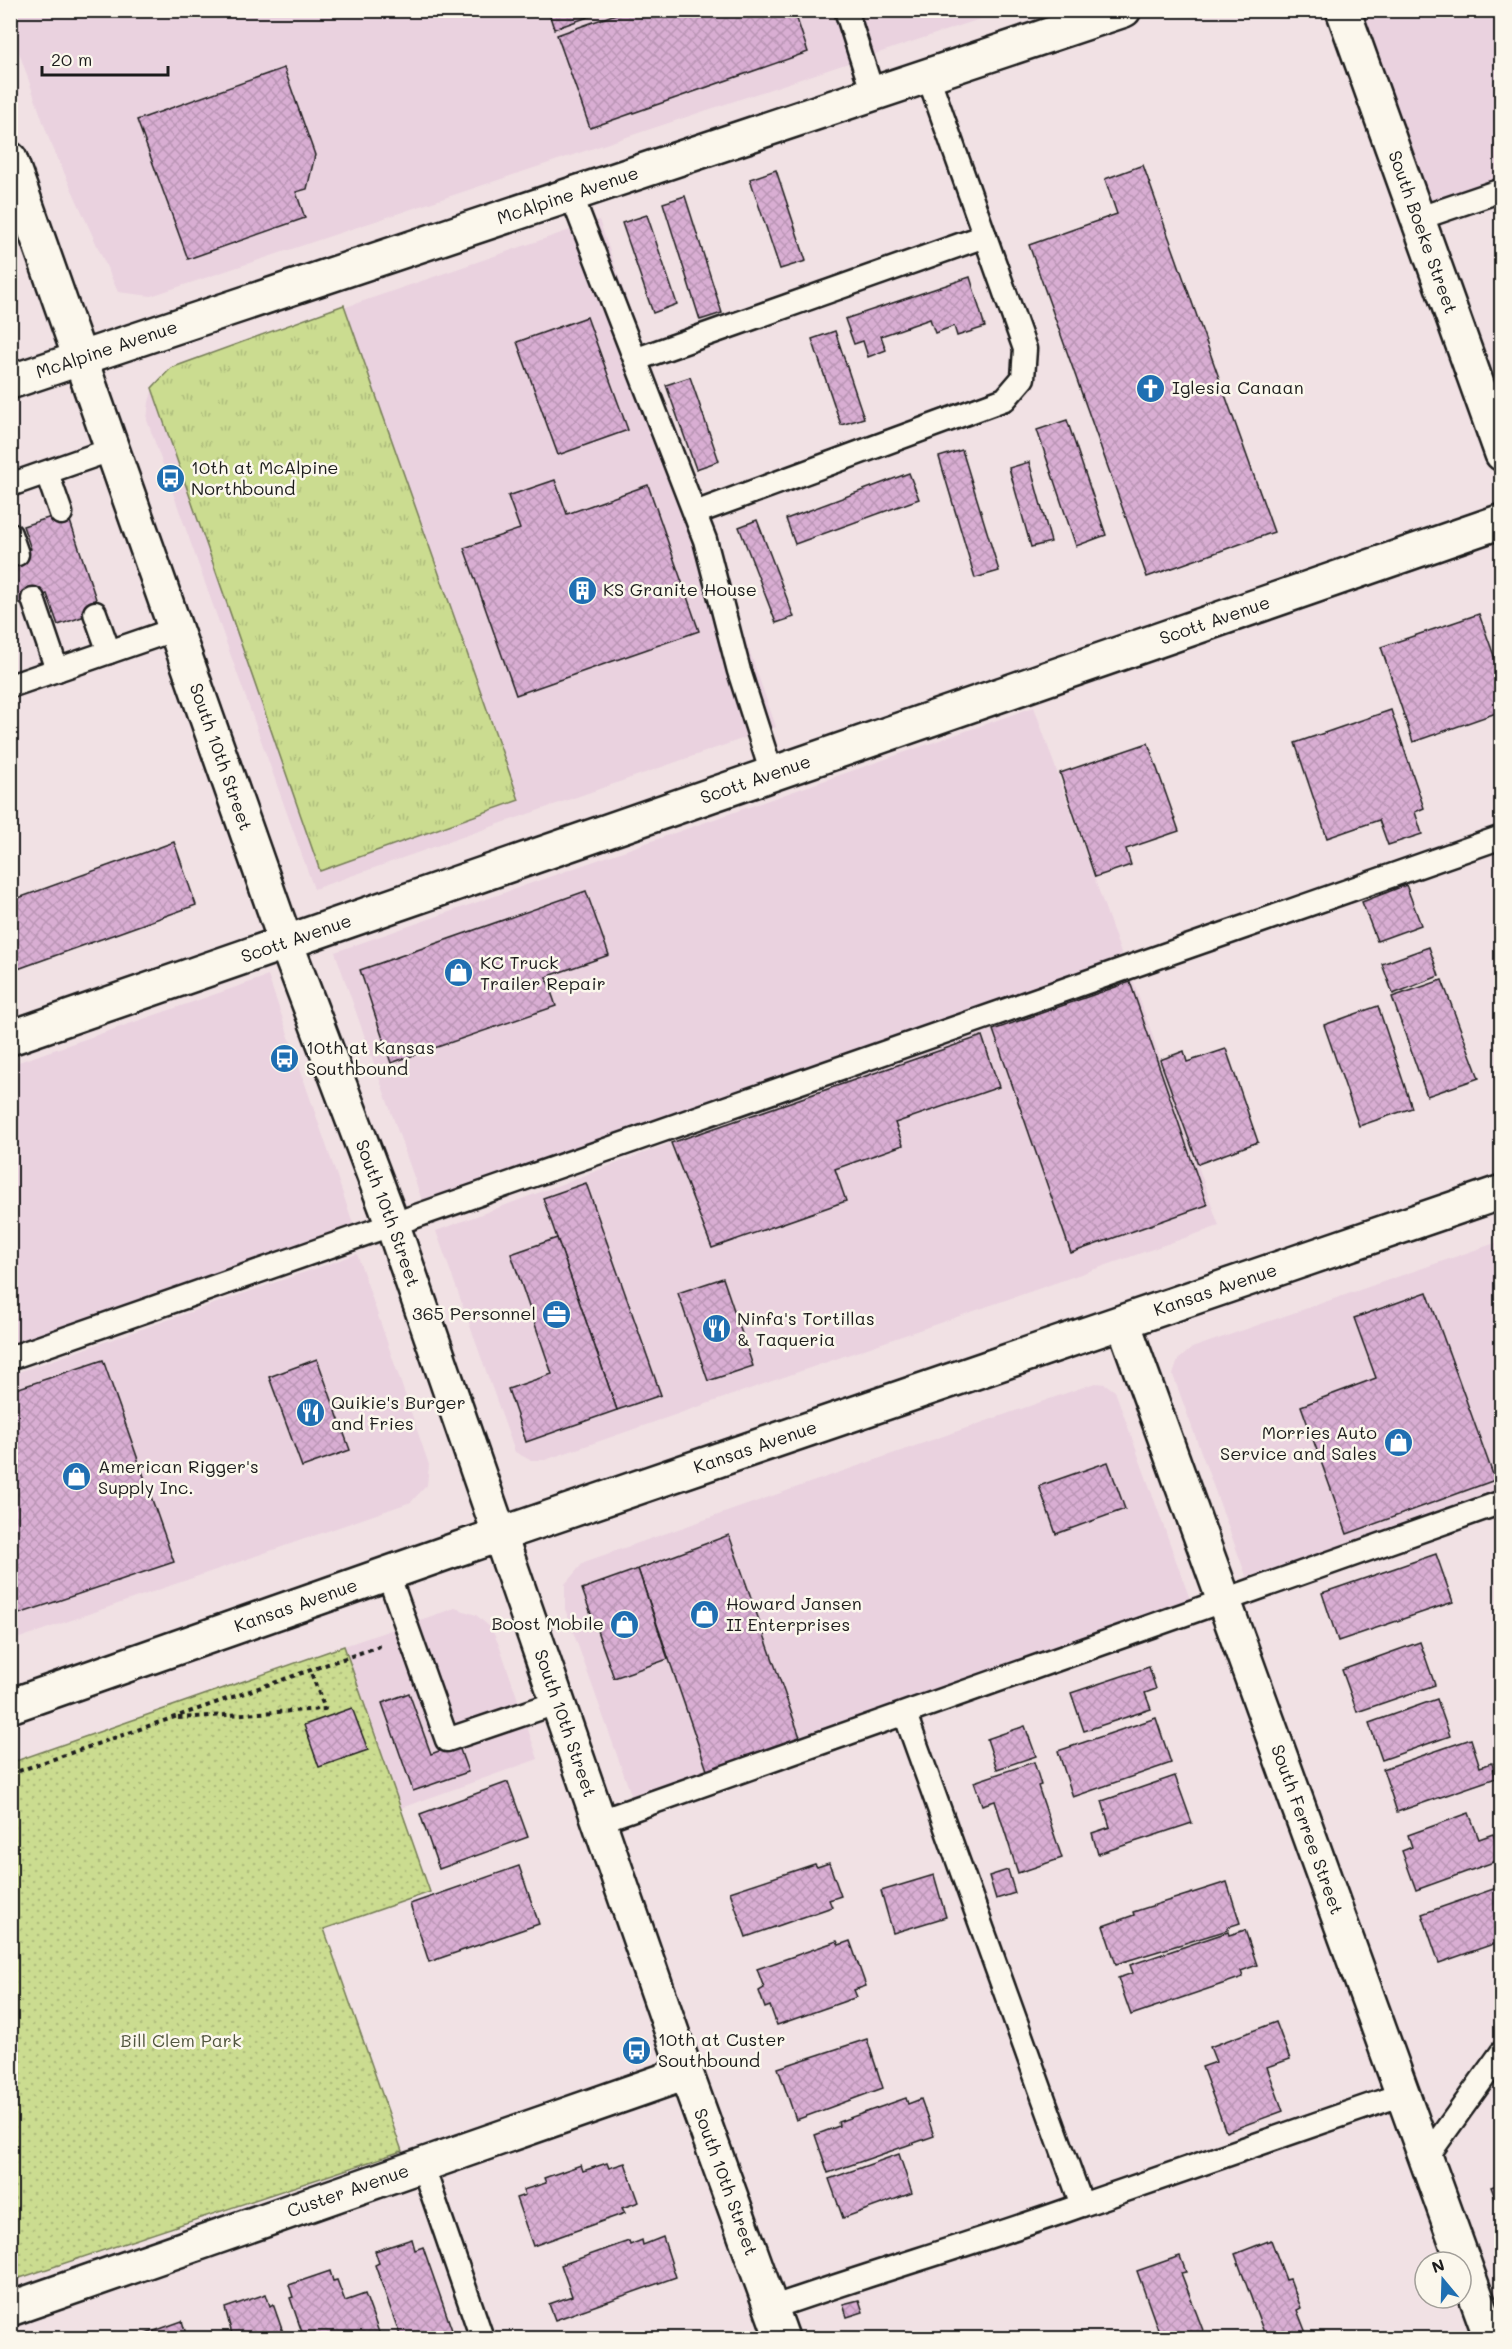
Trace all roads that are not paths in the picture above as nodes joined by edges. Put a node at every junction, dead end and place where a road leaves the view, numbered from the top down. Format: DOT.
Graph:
graph roads {
  1 [pos="846,10"];
  2 [pos="1124,10"];
  3 [pos="1343,10"];
  4 [pos="928,76"];
  5 [pos="873,94"];
  6 [pos="10,159"];
  7 [pos="1502,190"];
  8 [pos="571,194"];
  9 [pos="1417,219"];
  10 [pos="985,236"];
  11 [pos="80,357"];
  12 [pos="637,359"];
  13 [pos="10,382"];
  14 [pos="113,449"];
  15 [pos="1502,454"];
  16 [pos="47,473"];
  17 [pos="10,485"];
  18 [pos="61,513"];
  19 [pos="695,513"];
  20 [pos="1502,521"];
  21 [pos="33,599"];
  22 [pos="95,613"];
  23 [pos="176,628"];
  24 [pos="109,652"];
  25 [pos="57,670"];
  26 [pos="10,686"];
  27 [pos="772,774"];
  28 [pos="1502,837"];
  29 [pos="286,943"];
  30 [pos="12,1034"];
  31 [pos="1502,1192"];
  32 [pos="393,1226"];
  33 [pos="1123,1322"];
  34 [pos="10,1358"];
  35 [pos="1502,1502"];
  36 [pos="500,1534"];
  37 [pos="388,1574"];
  38 [pos="1225,1602"];
  39 [pos="559,1702"];
  40 [pos="10,1706"];
  41 [pos="905,1714"];
  42 [pos="600,1821"];
  43 [pos="1502,2052"];
  44 [pos="687,2073"];
  45 [pos="1403,2094"];
  46 [pos="1426,2158"];
  47 [pos="423,2167"];
  48 [pos="1082,2205"];
  49 [pos="771,2308"];
  50 [pos="10,2309"];
  51 [pos="482,2338"];
  52 [pos="782,2338"];
  53 [pos="1491,2338"];
  1 -- 5 [label="lane"];
  2 -- 4 [label="street, McAlpine Avenue"];
  3 -- 9 [label="street, South Boeke Street"];
  4 -- 5 [label="street, McAlpine Avenue"];
  4 -- 10 [label="lane"];
  5 -- 8 [label="street, McAlpine Avenue"];
  6 -- 11 [label="street, South 10th Street"];
  7 -- 9 [label="lane"];
  8 -- 11 [label="street, McAlpine Avenue"];
  8 -- 12 [label="lane"];
  9 -- 15 [label="street, South Boeke Street"];
  10 -- 12 [label="lane"];
  10 -- 19 [label="lane"];
  11 -- 13 [label="street, McAlpine Avenue"];
  11 -- 14 [label="street, South 10th Street"];
  12 -- 19 [label="lane"];
  14 -- 16 [label="lane"];
  14 -- 23 [label="street, South 10th Street"];
  16 -- 17 [label="lane"];
  16 -- 18 [label="lane"];
  19 -- 27 [label="lane"];
  20 -- 27 [label="street, Scott Avenue"];
  21 -- 25 [label="lane"];
  22 -- 24 [label="lane"];
  23 -- 24 [label="lane"];
  23 -- 29 [label="street, South 10th Street"];
  24 -- 25 [label="lane"];
  25 -- 26 [label="lane"];
  27 -- 29 [label="street, Scott Avenue"];
  28 -- 32 [label="lane"];
  29 -- 30 [label="street, Scott Avenue"];
  29 -- 32 [label="street, South 10th Street"];
  31 -- 33 [label="street, Kansas Avenue"];
  32 -- 34 [label="lane"];
  32 -- 36 [label="street, South 10th Street"];
  33 -- 36 [label="street, Kansas Avenue"];
  33 -- 38 [label="street, South Ferree Street"];
  35 -- 38 [label="lane"];
  36 -- 37 [label="street, Kansas Avenue"];
  36 -- 39 [label="street, South 10th Street"];
  37 -- 39 [label="lane"];
  37 -- 40 [label="street, Kansas Avenue"];
  38 -- 41 [label="lane"];
  38 -- 45 [label="street, South Ferree Street"];
  39 -- 42 [label="street, South 10th Street"];
  41 -- 42 [label="lane"];
  41 -- 48 [label="lane"];
  42 -- 44 [label="street, South 10th Street"];
  43 -- 46 [label="lane"];
  44 -- 47 [label="street, Custer Avenue"];
  44 -- 49 [label="street, South 10th Street"];
  45 -- 46 [label="street, South Ferree Street"];
  45 -- 48 [label="lane"];
  46 -- 53 [label="street, South Ferree Street"];
  47 -- 50 [label="street, Custer Avenue"];
  47 -- 51 [label="lane"];
  48 -- 49 [label="lane"];
  49 -- 52 [label="street, South 10th Street"];
}
